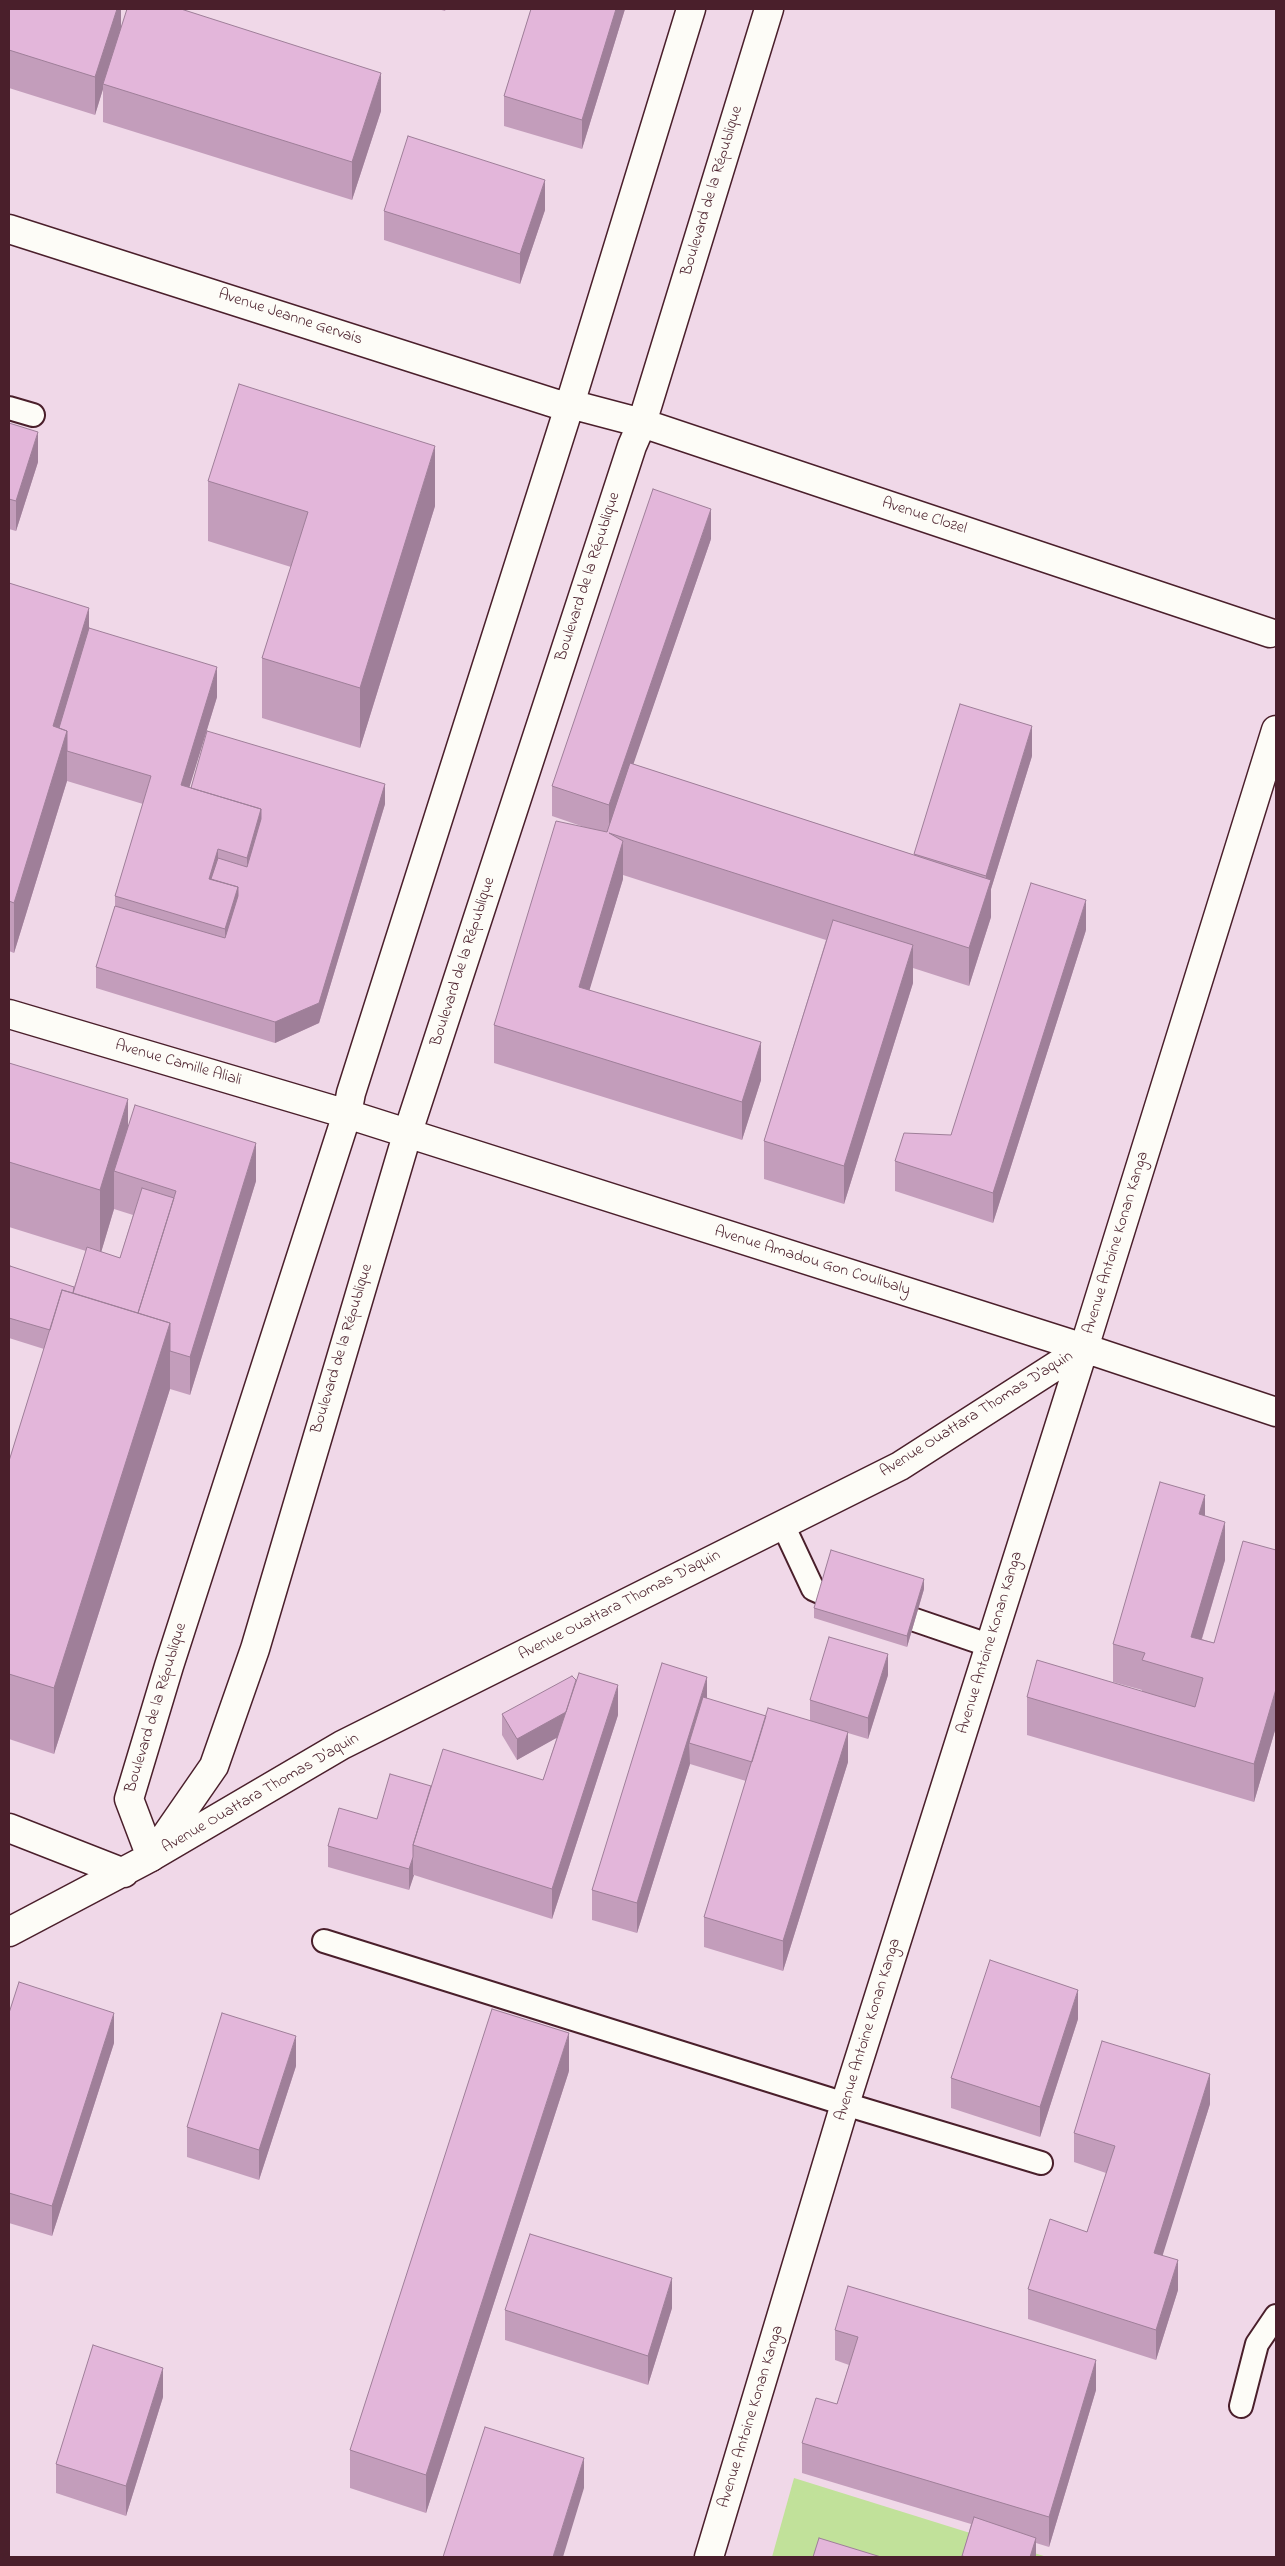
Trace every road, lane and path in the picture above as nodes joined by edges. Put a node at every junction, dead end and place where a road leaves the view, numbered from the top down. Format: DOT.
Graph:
graph roads {
  1 [pos="691,9"];
  2 [pos="769,9"];
  3 [pos="9,229"];
  4 [pos="570,404"];
  5 [pos="9,408"];
  6 [pos="33,416"];
  7 [pos="642,423"];
  8 [pos="1274,631"];
  9 [pos="1276,730"];
  10 [pos="9,1014"];
  11 [pos="347,1114"];
  12 [pos="407,1135"];
  13 [pos="1084,1348"];
  14 [pos="1276,1412"];
  15 [pos="783,1525"];
  16 [pos="822,1593"];
  17 [pos="915,1620"];
  18 [pos="991,1646"];
  19 [pos="9,1828"];
  20 [pos="151,1857"];
  21 [pos="124,1873"];
  22 [pos="9,1932"];
  23 [pos="324,1941"];
  24 [pos="846,2104"];
  25 [pos="1041,2163"];
  26 [pos="1276,2316"];
  27 [pos="1241,2406"];
  28 [pos="710,2557"];
  1 -- 4 [label="street, Boulevard de la République"];
  2 -- 7 [label="street, Boulevard de la République"];
  3 -- 4 [label="street, Avenue Jeanne Gervais"];
  4 -- 7 [label="street, Avenue Clozel"];
  4 -- 11 [label="street, Boulevard de la République"];
  5 -- 6 [label="lane"];
  7 -- 8 [label="street, Avenue Clozel"];
  7 -- 12 [label="street, Boulevard de la République"];
  9 -- 13 [label="street, Avenue Antoine Konan Kanga"];
  10 -- 11 [label="street, Avenue Camille Aliali"];
  11 -- 12 [label="street, Avenue Amadou Gon Coulibaly"];
  11 -- 20 [label="street, Boulevard de la République"];
  12 -- 13 [label="street, Avenue Amadou Gon Coulibaly"];
  12 -- 20 [label="street, Boulevard de la République"];
  13 -- 14 [label="street, Avenue Amadou Gon Coulibaly"];
  13 -- 15 [label="street, Avenue Ouattara Thomas D'aquin"];
  13 -- 18 [label="street, Avenue Antoine Konan Kanga"];
  15 -- 16 [label="lane"];
  15 -- 20 [label="street, Avenue Ouattara Thomas D'aquin"];
  17 -- 18 [label="lane"];
  18 -- 24 [label="street, Avenue Antoine Konan Kanga"];
  19 -- 21 [label="street"];
  20 -- 21 [label="street, Avenue Ouattara Thomas D'aquin"];
  21 -- 22 [label="street"];
  23 -- 24 [label="lane"];
  24 -- 25 [label="lane"];
  24 -- 28 [label="street, Avenue Antoine Konan Kanga"];
  26 -- 27 [label="lane"];
}
